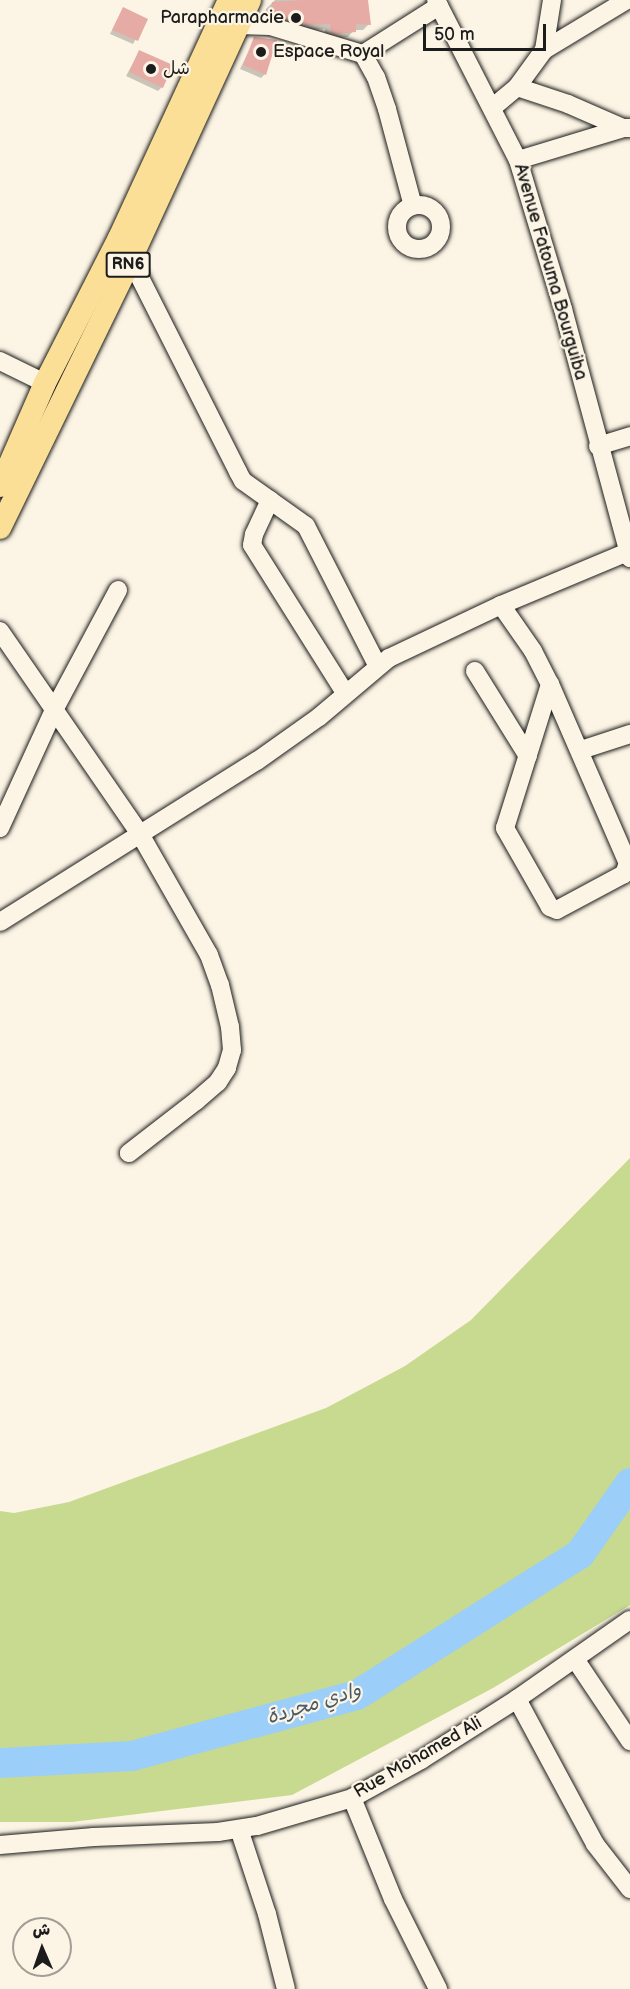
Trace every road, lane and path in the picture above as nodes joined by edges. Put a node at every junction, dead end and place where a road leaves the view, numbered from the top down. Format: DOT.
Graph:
graph roads {
  1 [pos="552,0"];
  2 [pos="627,0"];
  3 [pos="437,3"];
  4 [pos="236,6"];
  5 [pos="544,50"];
  6 [pos="363,54"];
  7 [pos="517,87"];
  8 [pos="492,108"];
  9 [pos="626,128"];
  10 [pos="518,160"];
  11 [pos="413,206"];
  12 [pos="119,238"];
  13 [pos="131,259"];
  14 [pos="0,361"];
  15 [pos="45,383"];
  16 [pos="630,436"];
  17 [pos="31,444"];
  18 [pos="598,446"];
  19 [pos="0,486"];
  20 [pos="270,500"];
  21 [pos="2,518"];
  22 [pos="629,553"];
  23 [pos="118,591"];
  24 [pos="501,605"];
  25 [pos="0,631"];
  26 [pos="377,665"];
  27 [pos="475,671"];
  28 [pos="550,684"];
  29 [pos="346,694"];
  30 [pos="54,710"];
  31 [pos="630,734"];
  32 [pos="581,750"];
  33 [pos="528,756"];
  34 [pos="0,828"];
  35 [pos="141,834"];
  36 [pos="0,922"];
  37 [pos="129,1153"];
  38 [pos="630,1620"];
  39 [pos="575,1659"];
  40 [pos="517,1699"];
  41 [pos="630,1741"];
  42 [pos="352,1798"];
  43 [pos="239,1829"];
  44 [pos="0,1845"];
  45 [pos="630,1889"];
  46 [pos="286,1989"];
  47 [pos="438,1989"];
  1 -- 5 [label="street"];
  2 -- 5 [label="street"];
  3 -- 6 [label="street"];
  3 -- 8 [label="street, Avenue Fatouma Bourguiba"];
  4 -- 6 [label="street"];
  4 -- 12 [label="main road, RN6"];
  4 -- 13 [label="main road, RN6"];
  5 -- 7 [label="street"];
  6 -- 11 [label="street"];
  7 -- 8 [label="street"];
  7 -- 9 [label="street"];
  8 -- 10 [label="street, Avenue Fatouma Bourguiba"];
  9 -- 10 [label="street"];
  10 -- 18 [label="street, Avenue Fatouma Bourguiba"];
  12 -- 13 [label="street"];
  12 -- 15 [label="main road, RN6"];
  13 -- 17 [label="main road, RN6"];
  13 -- 20 [label="street"];
  14 -- 15 [label="street"];
  15 -- 17 [label="main road, RN6"];
  16 -- 18 [label="street"];
  17 -- 19 [label="main road, RN6"];
  17 -- 21 [label="main road, RN6"];
  18 -- 22 [label="street, Avenue Fatouma Bourguiba"];
  20 -- 26 [label="street"];
  20 -- 29 [label="street"];
  22 -- 24 [label="street"];
  23 -- 30 [label="street"];
  24 -- 26 [label="street"];
  24 -- 28 [label="street"];
  25 -- 30 [label="street"];
  26 -- 29 [label="street"];
  27 -- 33 [label="street"];
  28 -- 32 [label="street"];
  28 -- 33 [label="street"];
  29 -- 35 [label="street"];
  30 -- 34 [label="street"];
  30 -- 35 [label="street"];
  31 -- 32 [label="street"];
  32 -- 33 [label="street"];
  35 -- 36 [label="street"];
  35 -- 37 [label="street"];
  38 -- 39 [label="street, Rue Mohamed Ali"];
  39 -- 40 [label="street, Rue Mohamed Ali"];
  39 -- 41 [label="street"];
  40 -- 42 [label="street, Rue Mohamed Ali"];
  40 -- 45 [label="street"];
  42 -- 43 [label="street, Rue Mohamed Ali"];
  42 -- 47 [label="street"];
  43 -- 44 [label="street, Rue Mohamed Ali"];
  43 -- 46 [label="street"];
}
